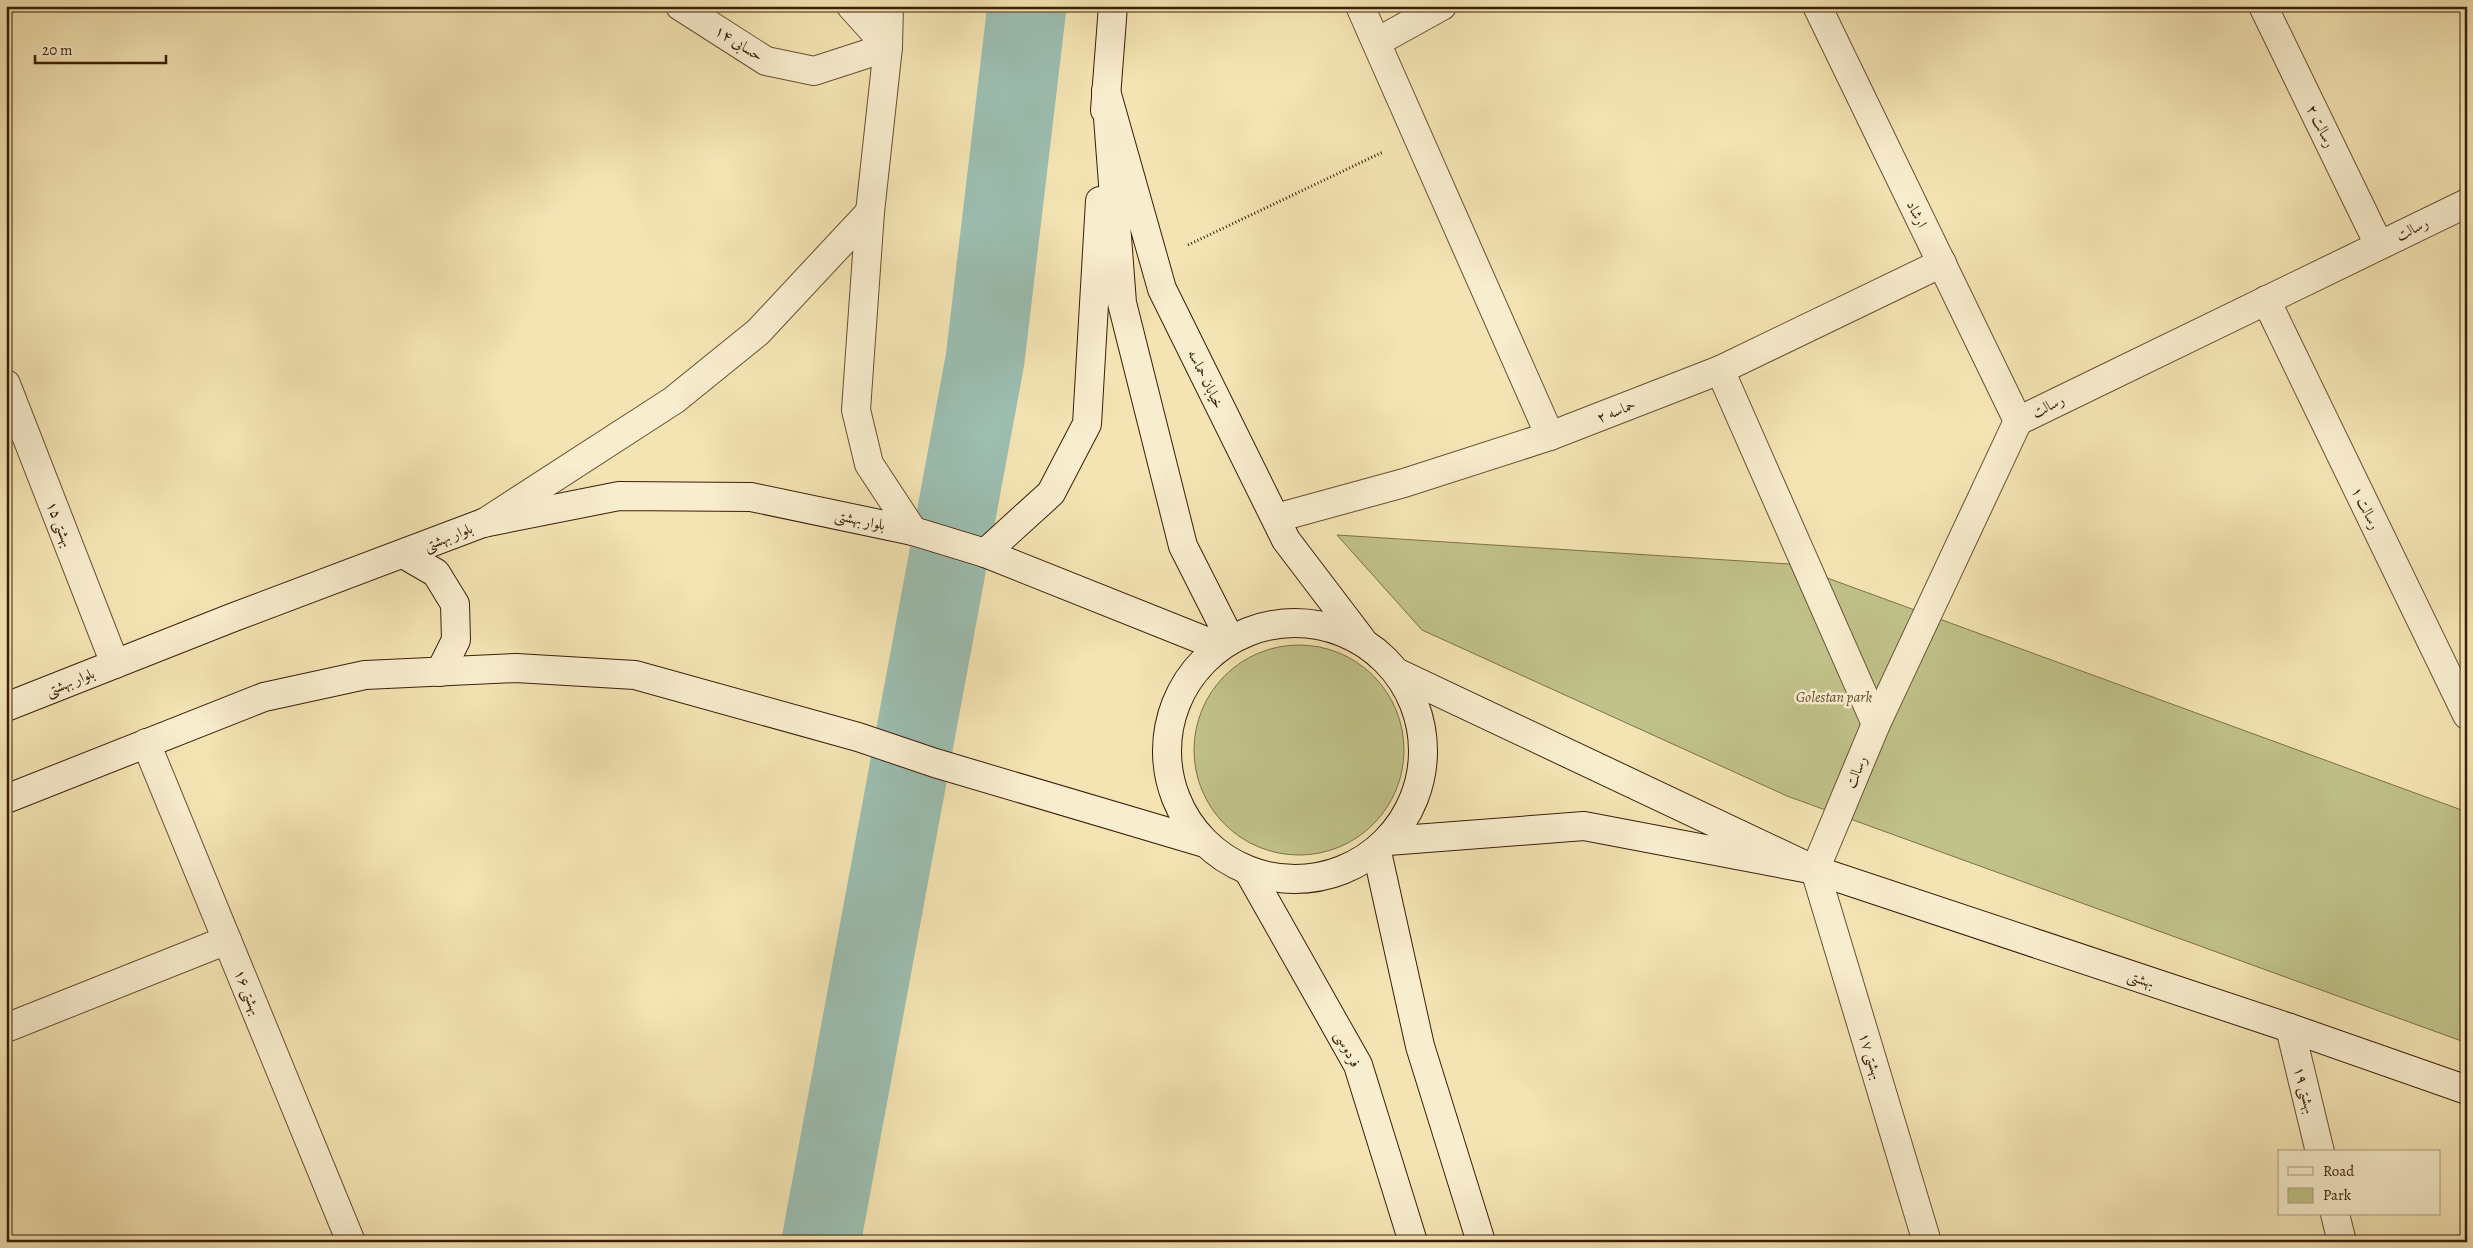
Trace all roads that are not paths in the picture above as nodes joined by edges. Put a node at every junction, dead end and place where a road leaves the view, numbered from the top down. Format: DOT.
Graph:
graph roads {
  1 [pos="680,6"];
  2 [pos="851,6"];
  3 [pos="889,6"];
  4 [pos="1113,6"];
  5 [pos="1360,6"];
  6 [pos="1442,6"];
  7 [pos="1817,6"];
  8 [pos="2263,6"];
  9 [pos="1377,42"];
  10 [pos="888,47"];
  11 [pos="1106,91"];
  12 [pos="2467,202"];
  13 [pos="870,212"];
  14 [pos="2379,245"];
  15 [pos="1942,263"];
  16 [pos="2266,300"];
  17 [pos="1720,370"];
  18 [pos="6,384"];
  19 [pos="2018,421"];
  20 [pos="1550,436"];
  21 [pos="1276,518"];
  22 [pos="483,524"];
  23 [pos="913,531"];
  24 [pos="985,553"];
  25 [pos="405,555"];
  26 [pos="1362,640"];
  27 [pos="1224,643"];
  28 [pos="114,664"];
  29 [pos="440,672"];
  30 [pos="1398,673"];
  31 [pos="6,707"];
  32 [pos="2467,715"];
  33 [pos="1876,724"];
  34 [pos="146,743"];
  35 [pos="6,799"];
  36 [pos="1205,843"];
  37 [pos="1382,847"];
  38 [pos="1815,870"];
  39 [pos="1249,872"];
  40 [pos="227,940"];
  41 [pos="6,1028"];
  42 [pos="2290,1028"];
  43 [pos="2467,1090"];
  44 [pos="2320,1150"];
  45 [pos="2336,1216"];
  46 [pos="351,1242"];
  47 [pos="1413,1242"];
  48 [pos="1481,1242"];
  49 [pos="1927,1242"];
  50 [pos="2342,1242"];
  1 -- 10 [label="main road, حسابی ۱۴"];
  2 -- 10 [label="main road"];
  3 -- 10 [label="main road"];
  4 -- 11 [label="main road, خیابان حماسه"];
  5 -- 9 [label="main road"];
  6 -- 9 [label="main road"];
  7 -- 15 [label="main road, ارشاد"];
  8 -- 14 [label="main road, رسالت ۲"];
  9 -- 20 [label="main road"];
  10 -- 13 [label="main road"];
  11 -- 21 [label="main road, خیابان حماسه"];
  11 -- 24 [label="main road"];
  11 -- 27 [label="main road, خیابان حماسه"];
  12 -- 14 [label="main road, رسالت"];
  13 -- 22 [label="main road"];
  13 -- 23 [label="main road"];
  14 -- 16 [label="main road, رسالت"];
  15 -- 17 [label="main road, حماسه ۲"];
  15 -- 19 [label="main road, ارشاد"];
  16 -- 19 [label="main road, رسالت"];
  16 -- 32 [label="main road, رسالت ۱"];
  17 -- 20 [label="main road, حماسه ۲"];
  17 -- 33 [label="main road"];
  18 -- 28 [label="main road, بهشتی ۱۵"];
  19 -- 33 [label="main road, رسالت"];
  20 -- 21 [label="main road, حماسه ۲"];
  21 -- 26 [label="main road, خیابان حماسه"];
  22 -- 23 [label="main road, بلوار بهشتی"];
  22 -- 25 [label="main road, بلوار بهشتی"];
  23 -- 24 [label="main road, بلوار بهشتی"];
  24 -- 27 [label="main road, بلوار بهشتی"];
  25 -- 28 [label="main road, بلوار بهشتی"];
  25 -- 29 [label="main road"];
  26 -- 27 [label="main road"];
  26 -- 30 [label="main road"];
  27 -- 36 [label="main road"];
  28 -- 31 [label="main road, بلوار بهشتی"];
  29 -- 34 [label="main road"];
  29 -- 36 [label="main road"];
  30 -- 37 [label="main road"];
  30 -- 38 [label="main road"];
  33 -- 38 [label="main road, رسالت"];
  34 -- 35 [label="main road"];
  34 -- 40 [label="main road, بهشتی ۱۶"];
  36 -- 39 [label="main road"];
  37 -- 38 [label="main road"];
  37 -- 39 [label="main road"];
  37 -- 48 [label="main road"];
  38 -- 42 [label="main road, بهشتی"];
  38 -- 49 [label="main road, بهشتی ۱۷"];
  39 -- 47 [label="main road, فردوسی"];
  40 -- 41 [label="main road"];
  40 -- 46 [label="main road, بهشتی ۱۶"];
  42 -- 43 [label="main road, بهشتی"];
  42 -- 44 [label="main road, بهشتی ۱۹"];
  45 -- 50 [label="main road"];
}
